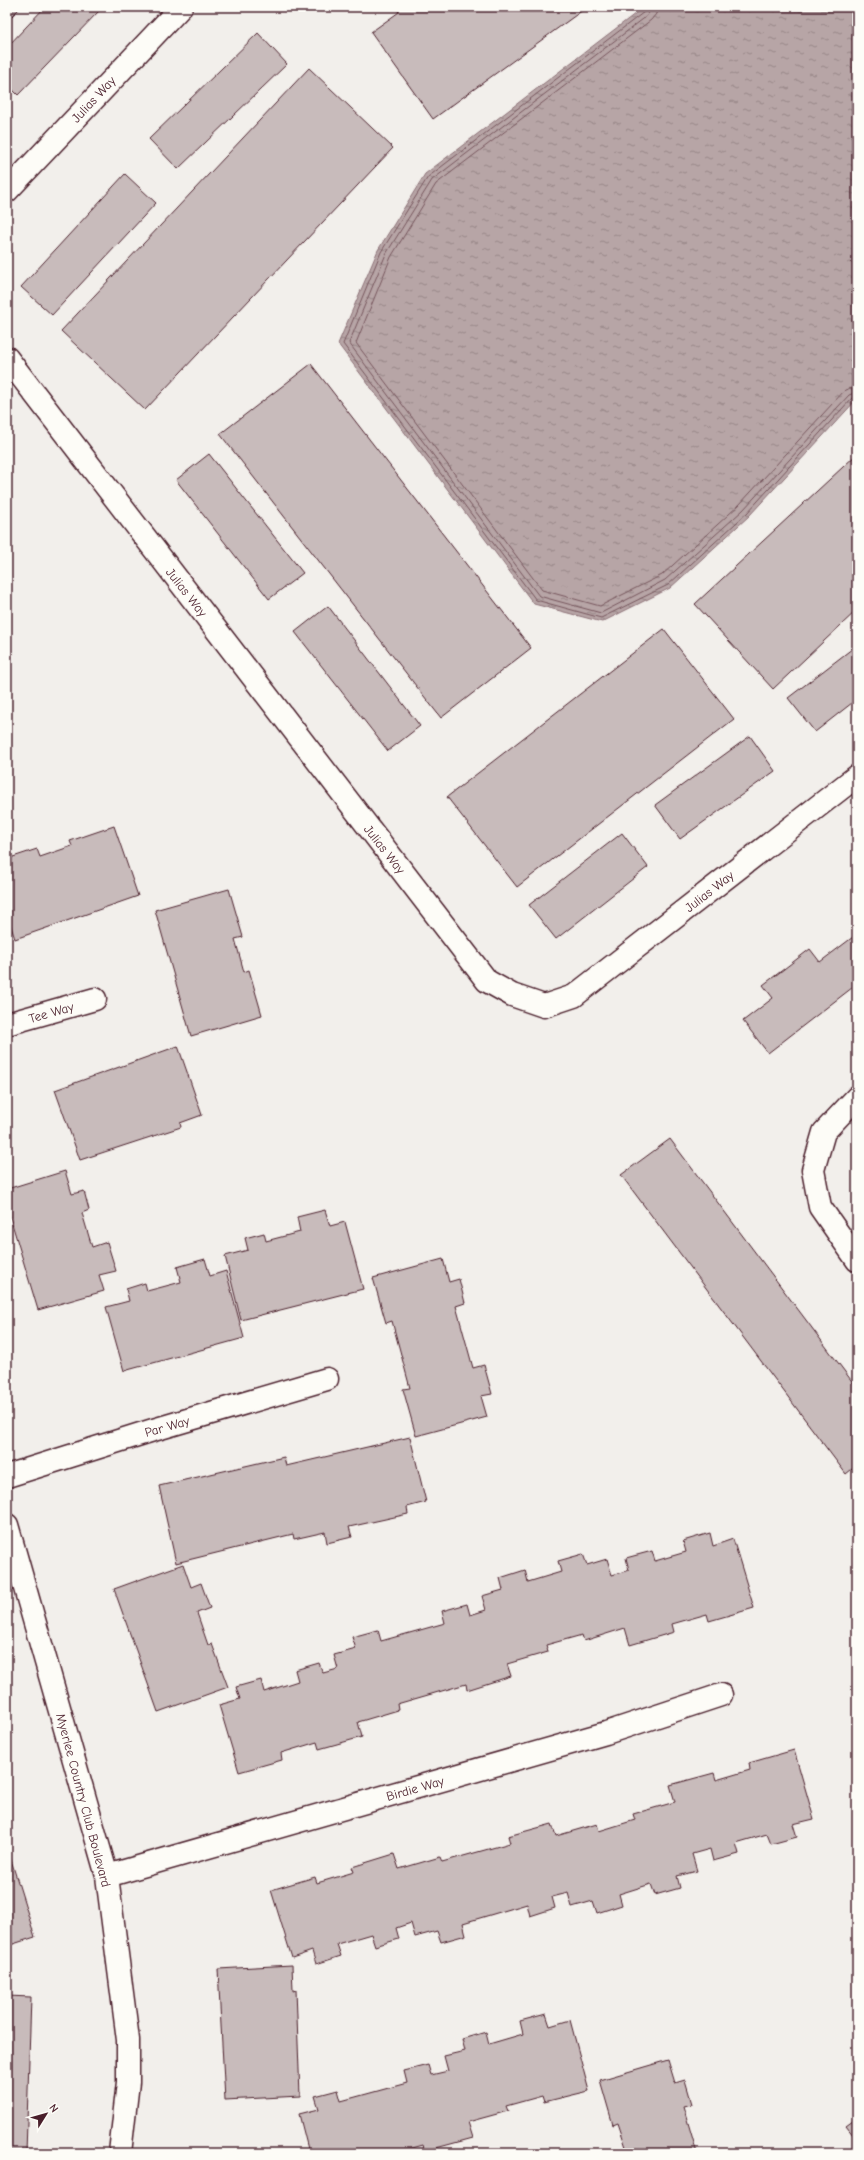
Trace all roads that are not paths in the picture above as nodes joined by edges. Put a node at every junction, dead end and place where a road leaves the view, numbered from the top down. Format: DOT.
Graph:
graph roads {
  1 [pos="181,7"];
  2 [pos="7,191"];
  3 [pos="7,358"];
  4 [pos="857,776"];
  5 [pos="95,999"];
  6 [pos="7,1024"];
  7 [pos="857,1098"];
  8 [pos="857,1260"];
  9 [pos="327,1379"];
  10 [pos="7,1476"];
  11 [pos="7,1525"];
  12 [pos="721,1695"];
  13 [pos="107,1876"];
  14 [pos="120,2153"];
  1 -- 2 [label="street, Julias Way"];
  3 -- 4 [label="street, Julias Way"];
  5 -- 6 [label="street, Tee Way"];
  7 -- 8 [label="street"];
  9 -- 10 [label="street, Par Way"];
  11 -- 13 [label="street, Myerlee Country Club Boulevard"];
  12 -- 13 [label="street, Birdie Way"];
  13 -- 14 [label="street, Myerlee Country Club Boulevard"];
}
